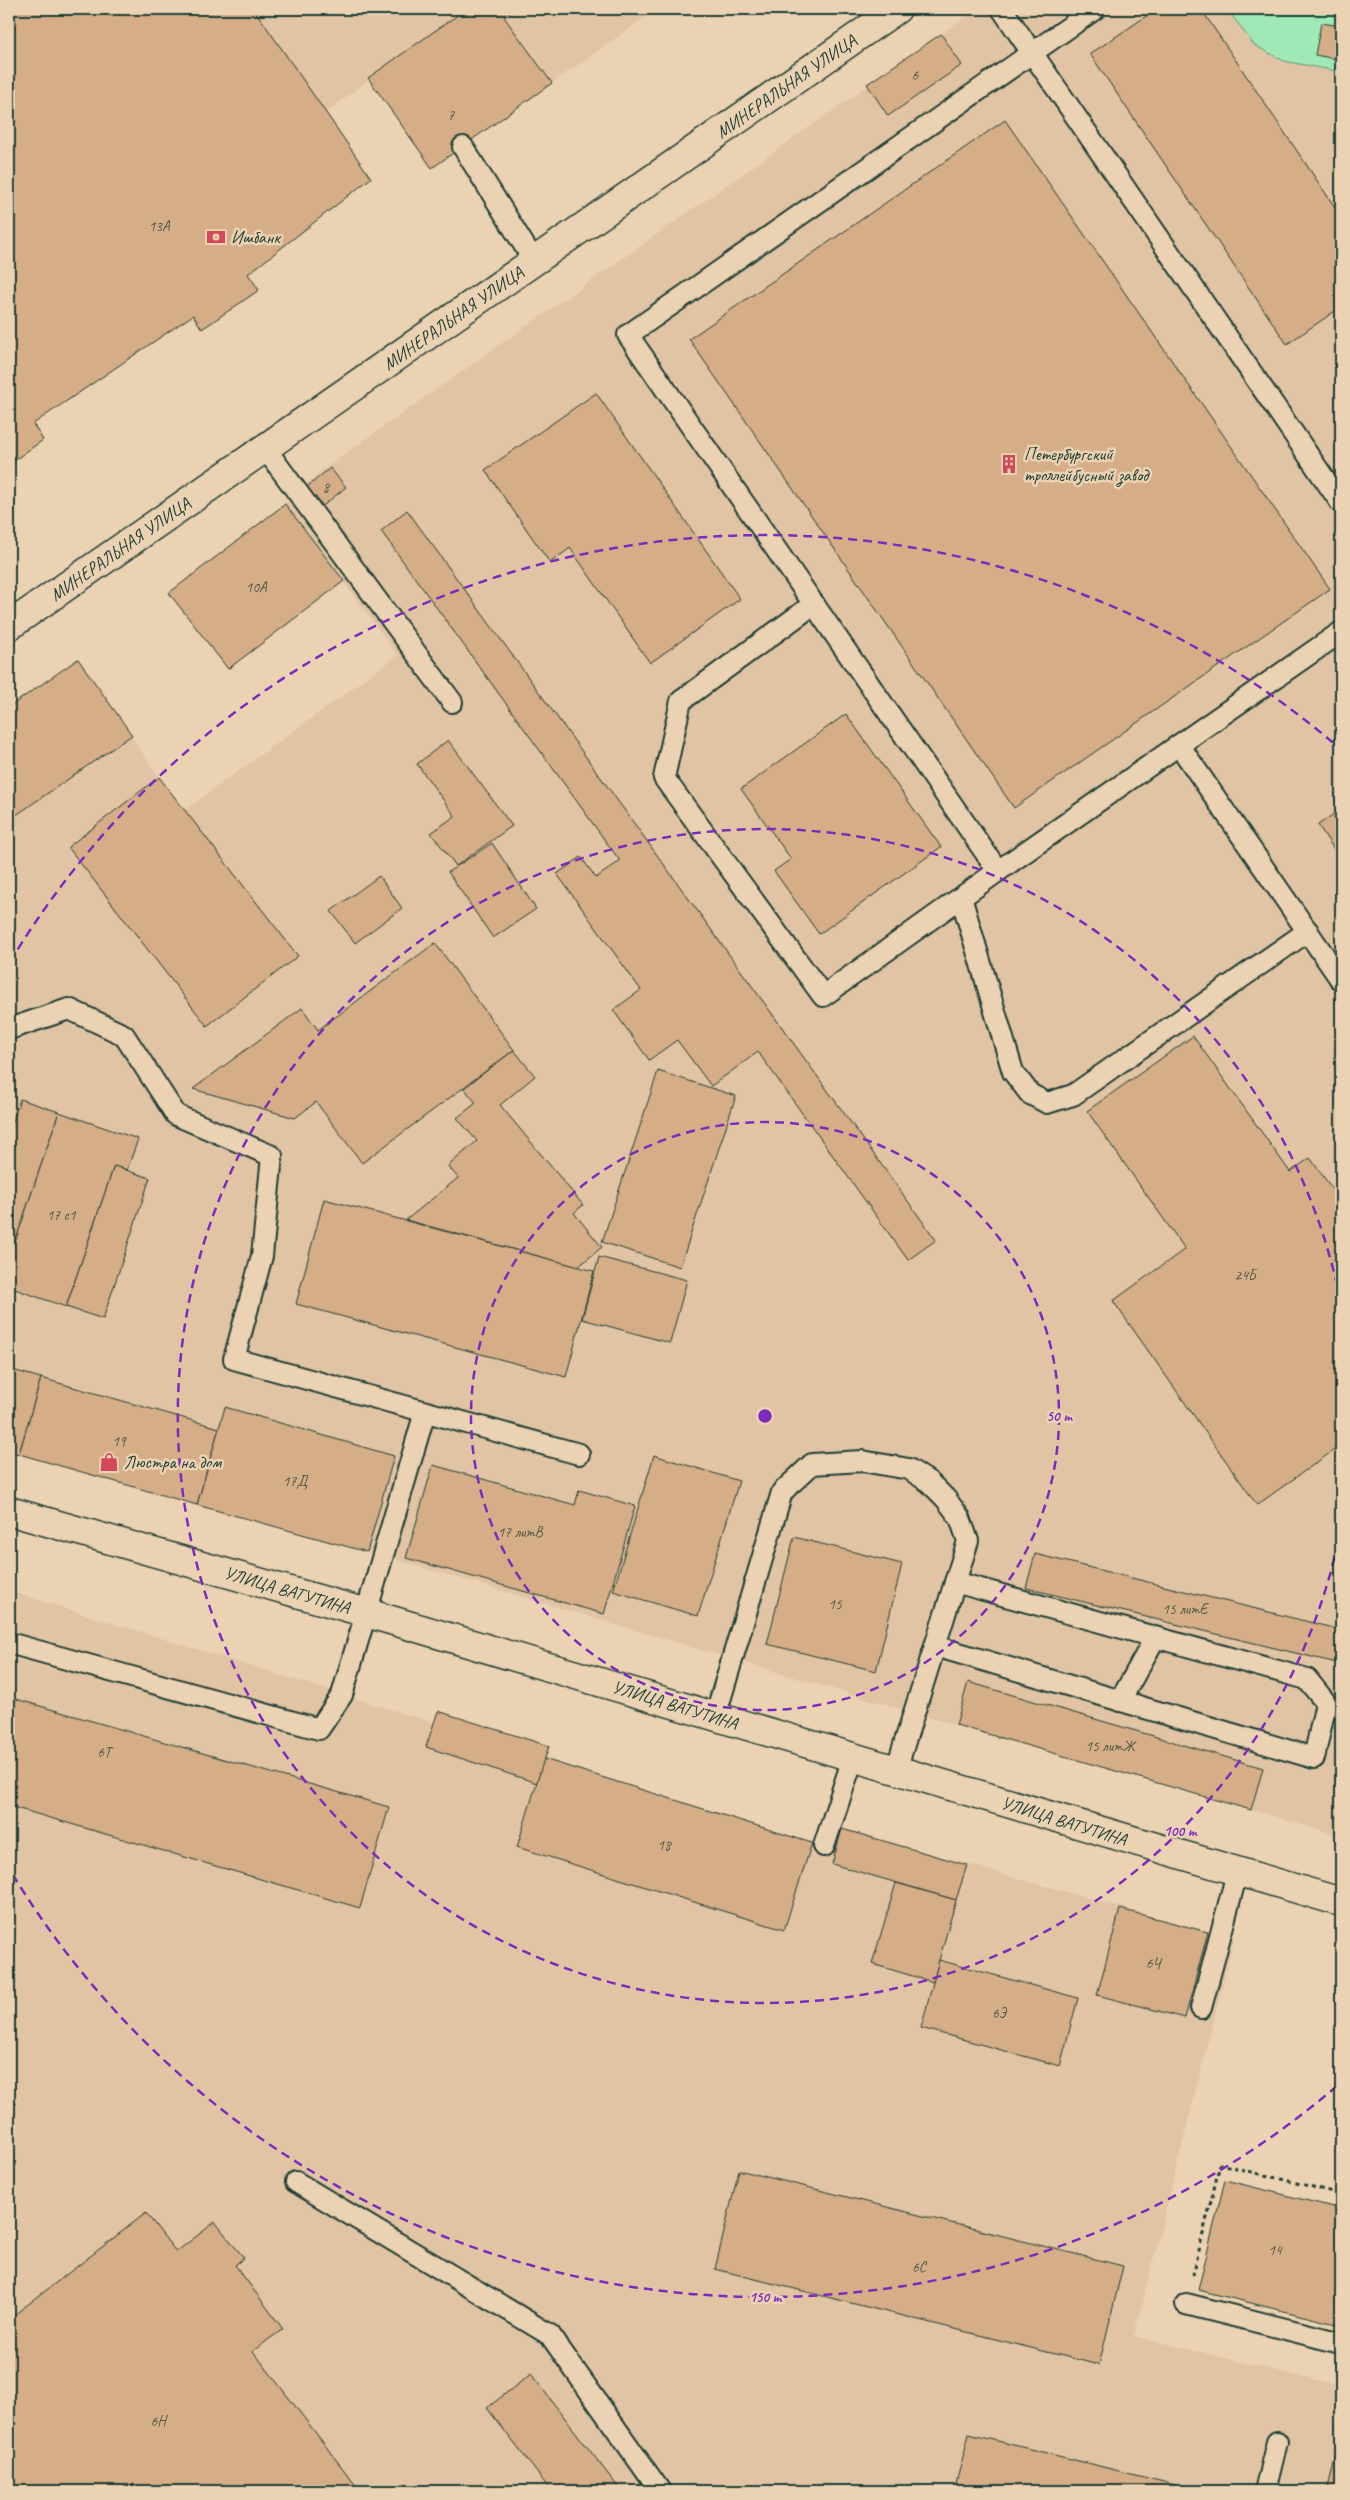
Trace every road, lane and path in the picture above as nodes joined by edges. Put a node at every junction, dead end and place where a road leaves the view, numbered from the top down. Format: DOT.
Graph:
graph roads {
  1 [pos="897,9"];
  2 [pos="1002,9"];
  3 [pos="1095,9"];
  4 [pos="1032,53"];
  5 [pos="463,147"];
  6 [pos="534,262"];
  7 [pos="265,448"];
  8 [pos="1341,503"];
  9 [pos="814,604"];
  10 [pos="9,626"];
  11 [pos="1341,632"];
  12 [pos="452,702"];
  13 [pos="1179,745"];
  14 [pos="998,871"];
  15 [pos="960,897"];
  16 [pos="1308,931"];
  17 [pos="1341,980"];
  18 [pos="9,1028"];
  19 [pos="425,1412"];
  20 [pos="578,1454"];
  21 [pos="9,1511"];
  22 [pos="955,1582"];
  23 [pos="367,1613"];
  24 [pos="1155,1638"];
  25 [pos="9,1643"];
  26 [pos="935,1646"];
  27 [pos="1120,1701"];
  28 [pos="715,1717"];
  29 [pos="853,1758"];
  30 [pos="896,1770"];
  31 [pos="824,1846"];
  32 [pos="1237,1872"];
  33 [pos="1341,1902"];
  34 [pos="1202,2008"];
  35 [pos="296,2182"];
  36 [pos="1341,2194"];
  37 [pos="1186,2304"];
  38 [pos="1341,2343"];
  39 [pos="1277,2442"];
  40 [pos="660,2491"];
  41 [pos="1265,2491"];
  1 -- 6 [label="street, МИНЕРАЛЬНАЯ УЛИЦА"];
  2 -- 4 [label="lane"];
  3 -- 4 [label="lane"];
  4 -- 8 [label="lane"];
  4 -- 9 [label="lane"];
  5 -- 6 [label="lane"];
  6 -- 7 [label="street, МИНЕРАЛЬНАЯ УЛИЦА"];
  7 -- 10 [label="street, МИНЕРАЛЬНАЯ УЛИЦА"];
  7 -- 12 [label="lane"];
  9 -- 14 [label="lane"];
  9 -- 15 [label="lane"];
  11 -- 13 [label="lane"];
  13 -- 14 [label="lane"];
  13 -- 16 [label="lane"];
  14 -- 15 [label="lane"];
  15 -- 16 [label="lane"];
  16 -- 17 [label="lane"];
  18 -- 19 [label="lane"];
  19 -- 20 [label="lane"];
  19 -- 23 [label="lane"];
  21 -- 23 [label="street, УЛИЦА ВАТУТИНА"];
  22 -- 24 [label="lane"];
  22 -- 26 [label="lane"];
  22 -- 28 [label="lane"];
  23 -- 25 [label="lane"];
  23 -- 28 [label="street, УЛИЦА ВАТУТИНА"];
  24 -- 27 [label="lane"];
  24 -- 27 [label="lane"];
  26 -- 27 [label="lane"];
  26 -- 30 [label="lane"];
  28 -- 29 [label="street, УЛИЦА ВАТУТИНА"];
  29 -- 30 [label="street, УЛИЦА ВАТУТИНА"];
  29 -- 31 [label="lane"];
  30 -- 32 [label="street, УЛИЦА ВАТУТИНА"];
  32 -- 33 [label="street, УЛИЦА ВАТУТИНА"];
  32 -- 34 [label="lane"];
  35 -- 40 [label="lane"];
  36 -- 37 [label="path"];
  37 -- 38 [label="lane"];
  39 -- 41 [label="lane"];
}
